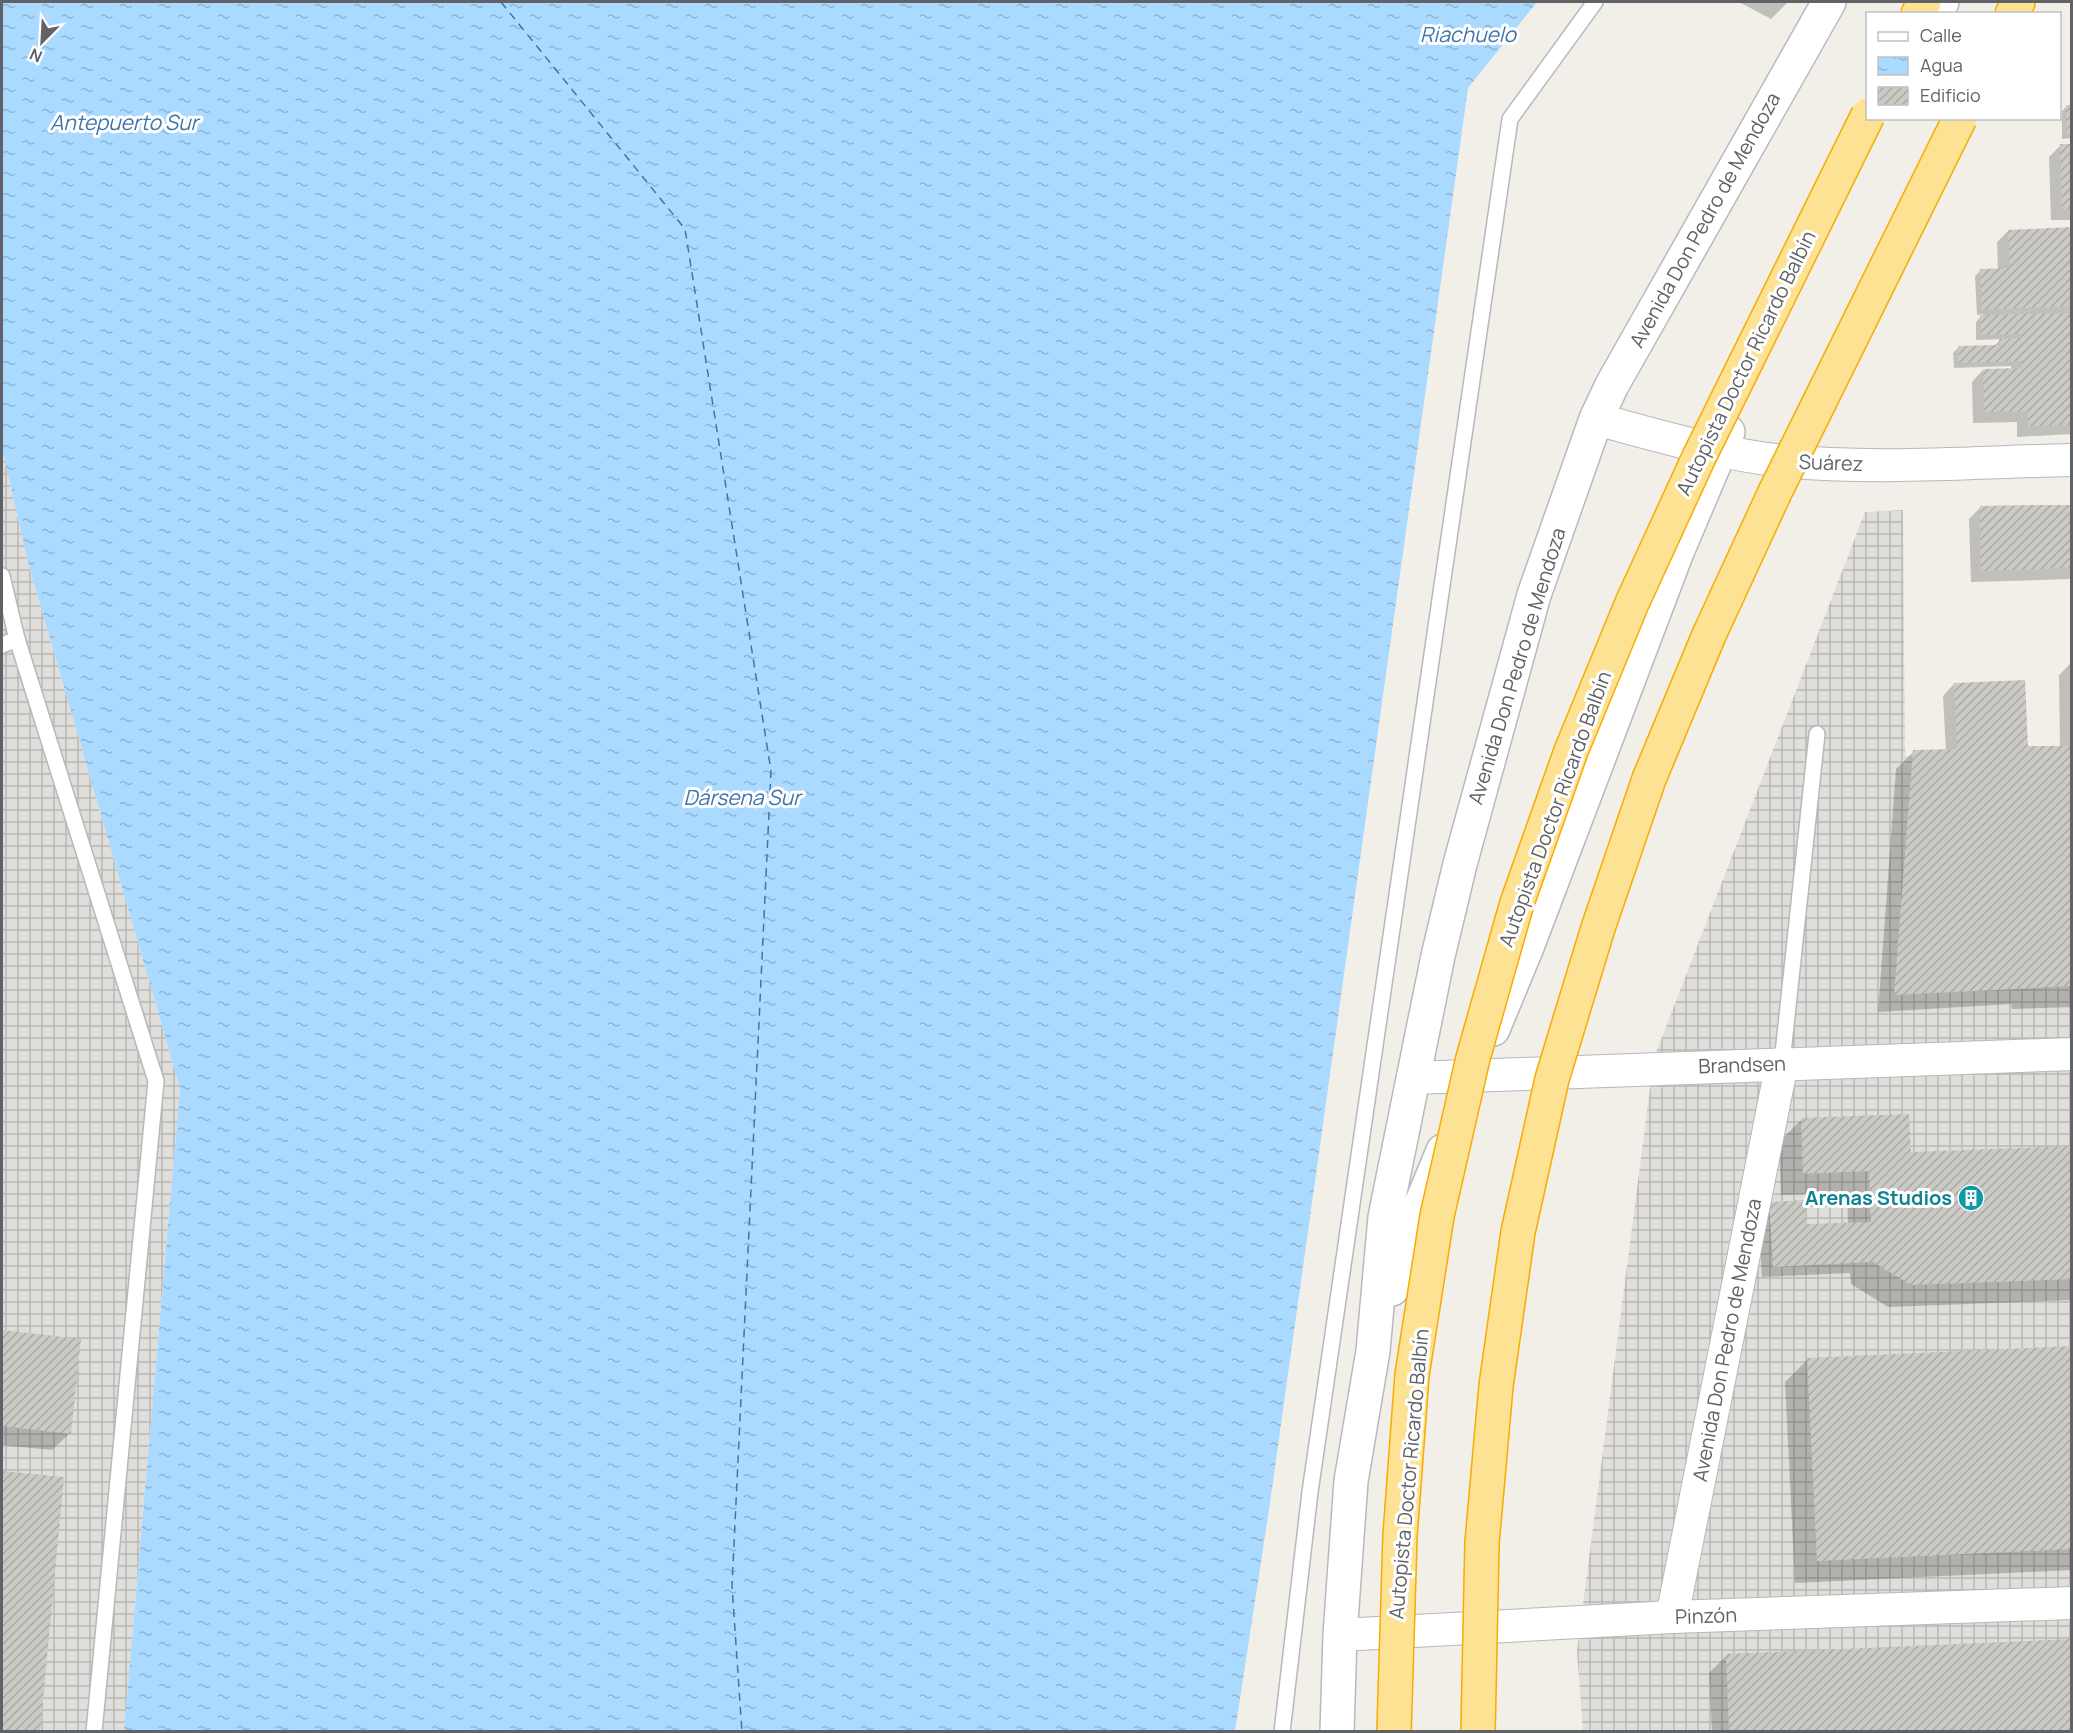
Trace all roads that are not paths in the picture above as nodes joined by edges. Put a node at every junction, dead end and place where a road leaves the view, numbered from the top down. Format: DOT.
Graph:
graph roads {
  1 [pos="1595,2"];
  2 [pos="1829,2"];
  3 [pos="1866,119"];
  4 [pos="1881,120"];
  5 [pos="1959,120"];
  6 [pos="1596,420"];
  7 [pos="1719,451"];
  8 [pos="2072,460"];
  9 [pos="2,576"];
  10 [pos="17,639"];
  11 [pos="2,645"];
  12 [pos="1817,734"];
  13 [pos="2072,1054"];
  14 [pos="1782,1063"];
  15 [pos="1474,1077"];
  16 [pos="1413,1078"];
  17 [pos="1373,1351"];
  18 [pos="2072,1603"];
  19 [pos="1672,1617"];
  20 [pos="1340,1635"];
  21 [pos="94,1731"];
  22 [pos="1282,1731"];
  23 [pos="1337,1731"];
  24 [pos="1394,1731"];
  25 [pos="1478,1731"];
  1 -- 22 [label="lane"];
  2 -- 6 [label="main road, Avenida Don Pedro de Mendoza"];
  3 -- 24 [label="highway, Autopista Doctor Ricardo Balbín, bridge"];
  4 -- 7 [label="main road, Avenida Don Pedro de Mendoza"];
  5 -- 25 [label="highway, bridge"];
  6 -- 7 [label="street, Suárez"];
  6 -- 16 [label="main road, Avenida Don Pedro de Mendoza"];
  7 -- 8 [label="street, Suárez"];
  7 -- 15 [label="main road, Avenida Don Pedro de Mendoza"];
  9 -- 10 [label="lane"];
  10 -- 11 [label="lane"];
  10 -- 21 [label="lane"];
  12 -- 14 [label="lane"];
  13 -- 14 [label="street, Brandsen"];
  14 -- 15 [label="street, Brandsen"];
  14 -- 19 [label="street, Avenida Don Pedro de Mendoza"];
  15 -- 16 [label="street, Brandsen"];
  15 -- 17 [label="main road, Avenida Don Pedro de Mendoza"];
  16 -- 17 [label="main road, Avenida Don Pedro de Mendoza"];
  17 -- 20 [label="main road, Avenida Don Pedro de Mendoza"];
  18 -- 19 [label="street, Pinzón"];
  19 -- 20 [label="street, Pinzón"];
  20 -- 23 [label="main road, Avenida Don Pedro de Mendoza"];
}
